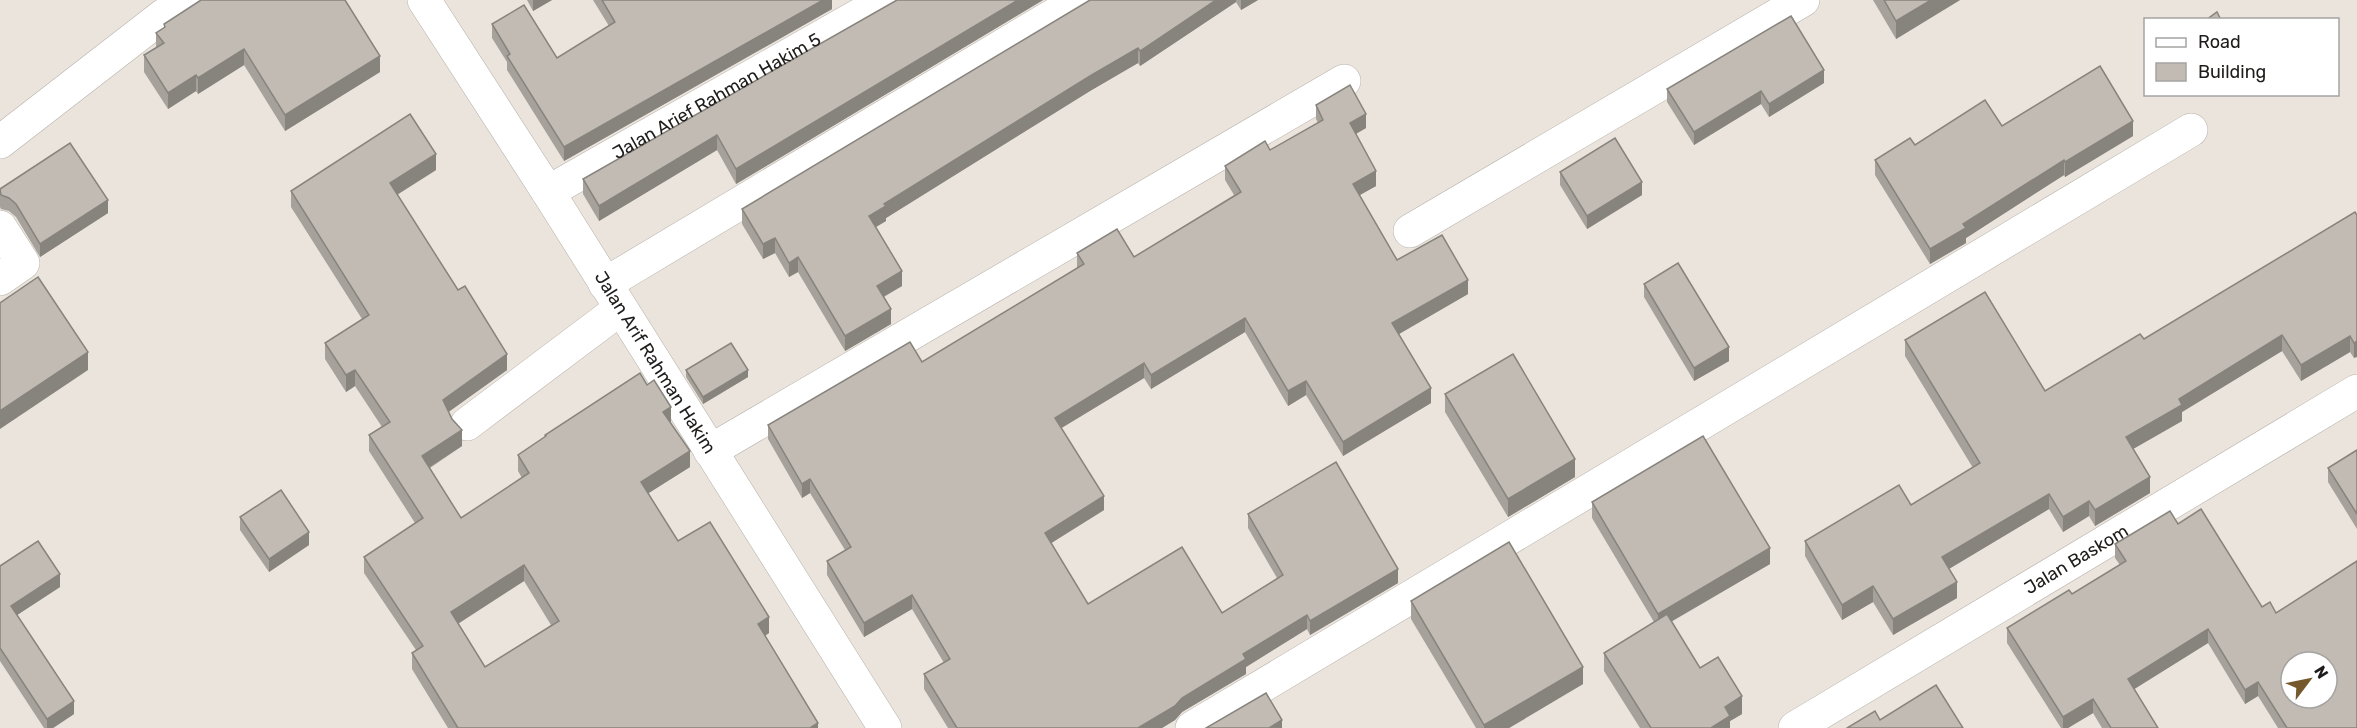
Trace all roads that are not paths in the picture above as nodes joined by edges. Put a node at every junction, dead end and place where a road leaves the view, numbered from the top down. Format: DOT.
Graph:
graph roads {
  1 [pos="192,0"];
  2 [pos="424,0"];
  3 [pos="886,0"];
  4 [pos="1078,0"];
  5 [pos="1803,0"];
  6 [pos="1344,81"];
  7 [pos="2191,130"];
  8 [pos="0,142"];
  9 [pos="548,192"];
  10 [pos="0,227"];
  11 [pos="1410,231"];
  12 [pos="0,279"];
  13 [pos="612,296"];
  14 [pos="2357,391"];
  15 [pos="467,424"];
  16 [pos="710,452"];
  17 [pos="871,723"];
  18 [pos="1192,728"];
  19 [pos="1795,728"];
  1 -- 8 [label="street"];
  2 -- 9 [label="street, Jalan Arif Rahman Hakim"];
  3 -- 9 [label="street, Jalan Arief Rahman Hakim 5"];
  4 -- 13 [label="street"];
  5 -- 11 [label="street"];
  6 -- 16 [label="street"];
  7 -- 18 [label="street"];
  9 -- 13 [label="street, Jalan Arif Rahman Hakim"];
  10 -- 12 [label="street"];
  13 -- 15 [label="street"];
  13 -- 16 [label="street, Jalan Arif Rahman Hakim"];
  14 -- 19 [label="street, Jalan Baskom"];
  16 -- 17 [label="street, Jalan Arif Rahman Hakim"];
}
